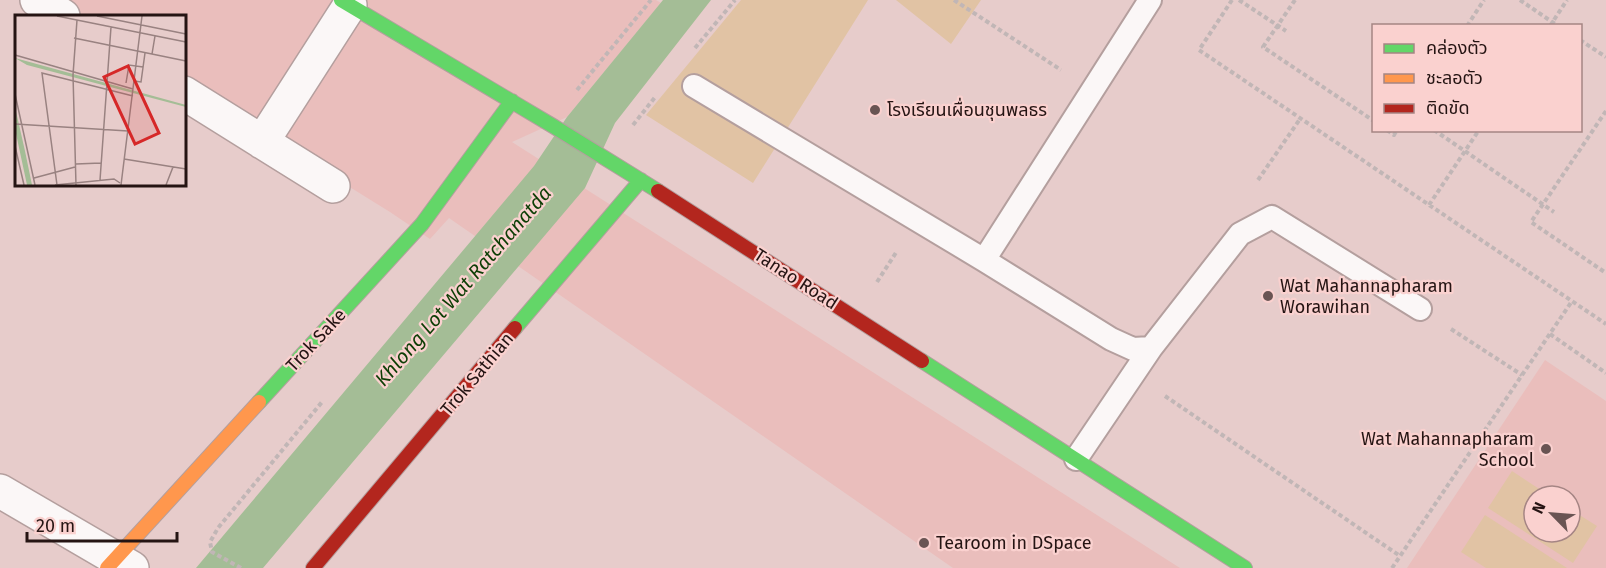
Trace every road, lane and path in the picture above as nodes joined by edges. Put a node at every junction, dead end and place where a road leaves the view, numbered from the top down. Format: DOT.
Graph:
graph roads {
  1 [pos="37,0"];
  2 [pos="651,0"];
  3 [pos="954,0"];
  4 [pos="1150,0"];
  5 [pos="1232,0"];
  6 [pos="1239,0"];
  7 [pos="1295,0"];
  8 [pos="1484,0"];
  9 [pos="1520,0"];
  10 [pos="1567,0"];
  11 [pos="356,4"];
  12 [pos="61,15"];
  13 [pos="1468,24"];
  14 [pos="1551,24"];
  15 [pos="1278,25"];
  16 [pos="1286,30"];
  17 [pos="1582,41"];
  18 [pos="1606,57"];
  19 [pos="694,86"];
  20 [pos="1092,91"];
  21 [pos="575,93"];
  22 [pos="186,94"];
  23 [pos="512,101"];
  24 [pos="1606,111"];
  25 [pos="1300,119"];
  26 [pos="1372,121"];
  27 [pos="1437,132"];
  28 [pos="1478,132"];
  29 [pos="262,142"];
  30 [pos="1464,152"];
  31 [pos="641,180"];
  32 [pos="1257,181"];
  33 [pos="333,186"];
  34 [pos="1543,204"];
  35 [pos="1429,205"];
  36 [pos="1554,212"];
  37 [pos="984,260"];
  38 [pos="1606,273"];
  39 [pos="1572,301"];
  40 [pos="1420,309"];
  41 [pos="1606,324"];
  42 [pos="1550,334"];
  43 [pos="1151,348"];
  44 [pos="1606,373"];
  45 [pos="1522,375"];
  46 [pos="1158,390"];
  47 [pos="1076,459"];
  48 [pos="0,491"];
  49 [pos="210,542"];
  50 [pos="1400,556"];
  51 [pos="118,565"];
  52 [pos="239,567"];
  53 [pos="313,568"];
  54 [pos="1245,568"];
  55 [pos="1392,568"];
  1 -- 12 [label="street"];
  2 -- 21 [label="path"];
  3 -- 20 [label="path"];
  4 -- 20 [label="lane"];
  5 -- 25 [label="path"];
  6 -- 15 [label="path"];
  7 -- 15 [label="path"];
  8 -- 13 [label="path"];
  9 -- 14 [label="path"];
  10 -- 14 [label="path"];
  11 -- 23 [label="street, Tanao Road"];
  11 -- 29 [label="street"];
  15 -- 16 [label="path"];
  15 -- 26 [label="path"];
  17 -- 18 [label="path"];
  19 -- 37 [label="lane"];
  20 -- 37 [label="lane"];
  22 -- 29 [label="street"];
  23 -- 31 [label="street, Tanao Road"];
  23 -- 51 [label="street, Trok Sake"];
  24 -- 34 [label="path"];
  25 -- 32 [label="path"];
  25 -- 35 [label="path"];
  27 -- 30 [label="path"];
  28 -- 30 [label="path"];
  29 -- 33 [label="street"];
  30 -- 34 [label="path"];
  30 -- 35 [label="path"];
  31 -- 47 [label="street, Tanao Road"];
  31 -- 53 [label="street, Trok Sathian"];
  34 -- 36 [label="path"];
  34 -- 38 [label="path"];
  35 -- 39 [label="path"];
  37 -- 43 [label="lane"];
  39 -- 41 [label="path"];
  39 -- 42 [label="path"];
  40 -- 43 [label="lane"];
  40 -- 45 [label="path"];
  42 -- 44 [label="path"];
  42 -- 45 [label="path"];
  43 -- 47 [label="lane"];
  45 -- 50 [label="path"];
  46 -- 50 [label="path"];
  47 -- 54 [label="street, Tanao Road"];
  48 -- 51 [label="street"];
  49 -- 52 [label="path"];
  50 -- 55 [label="path"];
}
